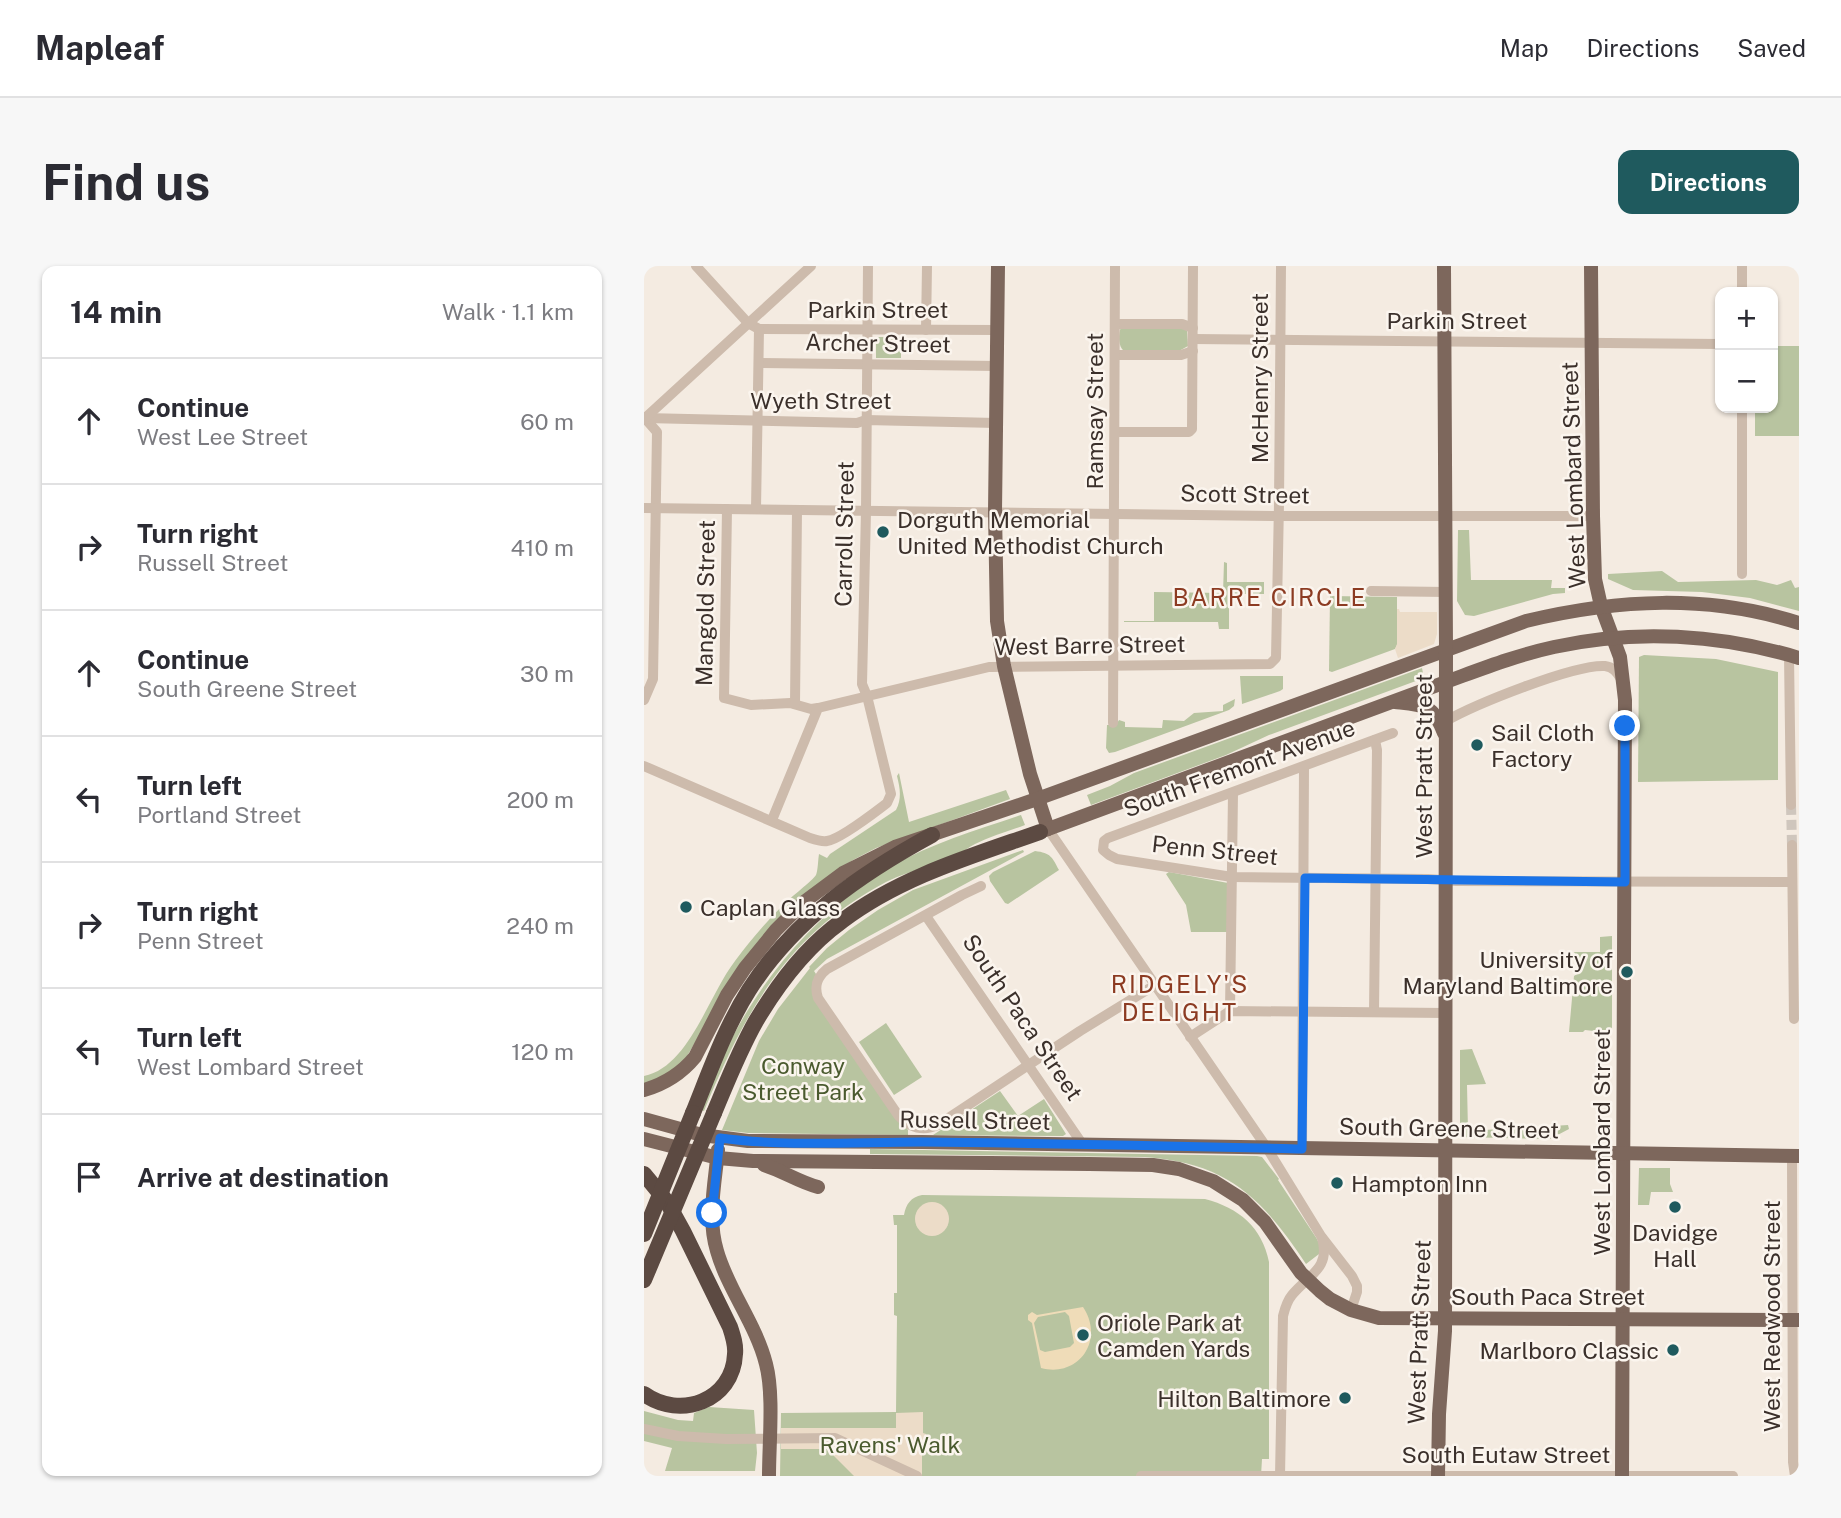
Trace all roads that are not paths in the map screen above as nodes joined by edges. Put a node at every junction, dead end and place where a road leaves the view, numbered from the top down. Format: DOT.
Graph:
graph roads {
  1 [pos="696,266"];
  2 [pos="811,266"];
  3 [pos="868,266"];
  4 [pos="927,266"];
  5 [pos="998,266"];
  6 [pos="1115,266"];
  7 [pos="1194,266"];
  8 [pos="1281,266"];
  9 [pos="1444,266"];
  10 [pos="1591,266"];
  11 [pos="1742,266"];
  12 [pos="1742,287"];
  13 [pos="748,323"];
  14 [pos="1115,324"];
  15 [pos="759,329"];
  16 [pos="867,330"];
  17 [pos="926,330"];
  18 [pos="997,330"];
  19 [pos="1193,333"];
  20 [pos="1281,340"];
  21 [pos="1445,341"];
  22 [pos="1592,342"];
  23 [pos="1715,344"];
  24 [pos="1193,352"];
  25 [pos="1115,355"];
  26 [pos="759,363"];
  27 [pos="867,364"];
  28 [pos="997,366"];
  29 [pos="1742,413"];
  30 [pos="644,418"];
  31 [pos="866,420"];
  32 [pos="758,421"];
  33 [pos="996,423"];
  34 [pos="1115,432"];
  35 [pos="650,508"];
  36 [pos="727,509"];
  37 [pos="756,509"];
  38 [pos="797,510"];
  39 [pos="866,511"];
  40 [pos="995,512"];
  41 [pos="1114,514"];
  42 [pos="1278,516"];
  43 [pos="1446,516"];
  44 [pos="1593,516"];
  45 [pos="1742,574"];
  46 [pos="1595,579"];
  47 [pos="1371,591"];
  48 [pos="1446,592"];
  49 [pos="1601,606"];
  50 [pos="1573,611"];
  51 [pos="1799,623"];
  52 [pos="1613,638"];
  53 [pos="1446,649"];
  54 [pos="1794,656"];
  55 [pos="1276,658"];
  56 [pos="1114,665"];
  57 [pos="1003,666"];
  58 [pos="1446,682"];
  59 [pos="1625,684"];
  60 [pos="867,696"];
  61 [pos="644,700"];
  62 [pos="1394,701"];
  63 [pos="795,704"];
  64 [pos="818,708"];
  65 [pos="1446,722"];
  66 [pos="1112,723"];
  67 [pos="1393,733"];
  68 [pos="1446,739"];
  69 [pos="1375,740"];
  70 [pos="644,766"];
  71 [pos="1304,767"];
  72 [pos="1233,793"];
  73 [pos="1037,799"];
  74 [pos="1794,800"];
  75 [pos="772,821"];
  76 [pos="1044,830"];
  77 [pos="932,835"];
  78 [pos="1792,845"];
  79 [pos="1103,846"];
  80 [pos="1232,877"];
  81 [pos="1305,878"];
  82 [pos="1375,879"];
  83 [pos="1446,881"];
  84 [pos="1625,882"];
  85 [pos="1792,882"];
  86 [pos="981,886"];
  87 [pos="926,916"];
  88 [pos="1155,985"];
  89 [pos="1796,985"];
  90 [pos="1230,1011"];
  91 [pos="1303,1011"];
  92 [pos="1374,1012"];
  93 [pos="1446,1013"];
  94 [pos="1794,1019"];
  95 [pos="1190,1037"];
  96 [pos="1029,1065"];
  97 [pos="644,1090"];
  98 [pos="644,1119"];
  99 [pos="720,1138"];
  100 [pos="644,1139"];
  101 [pos="1083,1144"];
  102 [pos="1267,1148"];
  103 [pos="1302,1149"];
  104 [pos="1445,1151"];
  105 [pos="1624,1153"];
  106 [pos="1795,1156"];
  107 [pos="718,1158"];
  108 [pos="752,1161"];
  109 [pos="644,1174"];
  110 [pos="818,1187"];
  111 [pos="644,1234"];
  112 [pos="1321,1236"];
  113 [pos="644,1280"];
  114 [pos="1307,1280"];
  115 [pos="1351,1310"];
  116 [pos="1445,1319"];
  117 [pos="1623,1319"];
  118 [pos="1795,1320"];
  119 [pos="644,1394"];
  120 [pos="644,1429"];
  121 [pos="769,1439"];
  122 [pos="769,1476"];
  123 [pos="917,1476"];
  124 [pos="1141,1476"];
  125 [pos="1280,1476"];
  126 [pos="1437,1476"];
  127 [pos="1622,1476"];
  128 [pos="1732,1476"];
  129 [pos="1795,1476"];
  1 -- 13 [label="street"];
  2 -- 13 [label="street"];
  3 -- 16 [label="street, Carroll Street"];
  4 -- 17 [label="street"];
  5 -- 18 [label="main road"];
  6 -- 14 [label="street, Ramsay Street"];
  7 -- 19 [label="street"];
  8 -- 20 [label="street, McHenry Street"];
  9 -- 21 [label="main road, West Pratt Street"];
  10 -- 22 [label="main road, West Lombard Street"];
  11 -- 12 [label="street"];
  13 -- 15 [label="street"];
  13 -- 30 [label="street"];
  14 -- 19 [label="street, Parkin Street"];
  14 -- 25 [label="street, Ramsay Street"];
  15 -- 16 [label="street, Parkin Street"];
  15 -- 26 [label="street"];
  16 -- 17 [label="street, Parkin Street"];
  16 -- 27 [label="street, Carroll Street"];
  17 -- 18 [label="street, Parkin Street"];
  18 -- 28 [label="main road"];
  19 -- 20 [label="street, Parkin Street"];
  19 -- 24 [label="street"];
  20 -- 21 [label="street, Parkin Street"];
  20 -- 42 [label="street, McHenry Street"];
  21 -- 22 [label="street, Parkin Street"];
  21 -- 43 [label="main road, West Pratt Street"];
  22 -- 23 [label="street, Parkin Street"];
  22 -- 44 [label="main road, West Lombard Street"];
  24 -- 25 [label="street"];
  24 -- 34 [label="street"];
  25 -- 34 [label="street, Ramsay Street"];
  26 -- 27 [label="street, Archer Street"];
  26 -- 32 [label="street"];
  27 -- 28 [label="street, Archer Street"];
  27 -- 31 [label="street, Carroll Street"];
  28 -- 33 [label="main road"];
  29 -- 45 [label="street"];
  30 -- 32 [label="street, Wyeth Street"];
  30 -- 35 [label="street"];
  31 -- 32 [label="street, Wyeth Street"];
  31 -- 33 [label="street, Wyeth Street"];
  31 -- 39 [label="street, Carroll Street"];
  32 -- 37 [label="street"];
  33 -- 40 [label="main road"];
  34 -- 41 [label="street, Ramsay Street"];
  35 -- 36 [label="street, Scott Street"];
  35 -- 61 [label="street"];
  36 -- 37 [label="street, Scott Street"];
  36 -- 63 [label="street, Mangold Street"];
  37 -- 38 [label="street, Scott Street"];
  38 -- 39 [label="street, Scott Street"];
  38 -- 63 [label="street"];
  39 -- 40 [label="street, Scott Street"];
  39 -- 60 [label="street, Carroll Street"];
  40 -- 41 [label="street, Scott Street"];
  40 -- 57 [label="main road"];
  41 -- 42 [label="street, Scott Street"];
  41 -- 56 [label="street, Ramsay Street"];
  42 -- 43 [label="street, Scott Street"];
  42 -- 55 [label="street, McHenry Street"];
  43 -- 44 [label="street, Scott Street"];
  43 -- 48 [label="main road, West Pratt Street"];
  44 -- 46 [label="main road, West Lombard Street"];
  46 -- 49 [label="main road, West Lombard Street"];
  46 -- 50 [label="main road"];
  47 -- 48 [label="street"];
  48 -- 53 [label="main road, West Pratt Street"];
  49 -- 50 [label="main road"];
  49 -- 51 [label="main road"];
  49 -- 52 [label="main road, West Lombard Street"];
  50 -- 53 [label="main road"];
  52 -- 54 [label="main road"];
  52 -- 58 [label="main road"];
  52 -- 59 [label="main road, West Lombard Street"];
  53 -- 58 [label="main road, West Pratt Street"];
  53 -- 73 [label="main road"];
  54 -- 74 [label="street"];
  55 -- 56 [label="street, West Barre Street"];
  56 -- 57 [label="street, West Barre Street"];
  56 -- 66 [label="street, Ramsay Street"];
  57 -- 60 [label="street, West Barre Street"];
  57 -- 73 [label="main road"];
  58 -- 62 [label="main road"];
  58 -- 65 [label="main road, West Pratt Street"];
  59 -- 65 [label="street"];
  59 -- 84 [label="main road, West Lombard Street"];
  60 -- 64 [label="street, West Barre Street"];
  60 -- 75 [label="street, Carroll Street"];
  62 -- 68 [label="main road"];
  62 -- 76 [label="main road"];
  63 -- 64 [label="street"];
  64 -- 75 [label="street"];
  65 -- 68 [label="main road, West Pratt Street"];
  67 -- 69 [label="street, South Fremont Avenue"];
  68 -- 83 [label="main road, West Pratt Street"];
  69 -- 71 [label="street, South Fremont Avenue"];
  69 -- 82 [label="street"];
  70 -- 75 [label="street"];
  71 -- 72 [label="street, South Fremont Avenue"];
  71 -- 81 [label="street"];
  72 -- 79 [label="street, South Fremont Avenue"];
  72 -- 80 [label="street"];
  73 -- 76 [label="main road"];
  73 -- 77 [label="main road"];
  76 -- 88 [label="street"];
  76 -- 113 [label="highway, bridge"];
  77 -- 97 [label="main road"];
  77 -- 111 [label="highway, bridge"];
  78 -- 85 [label="street"];
  79 -- 80 [label="street, Penn Street"];
  80 -- 81 [label="street, Penn Street"];
  80 -- 90 [label="street"];
  81 -- 82 [label="street, Penn Street"];
  81 -- 91 [label="street"];
  82 -- 83 [label="street, Penn Street"];
  82 -- 92 [label="street"];
  83 -- 84 [label="street, Penn Street"];
  83 -- 93 [label="main road, West Pratt Street"];
  84 -- 85 [label="street, Penn Street"];
  84 -- 105 [label="main road, West Lombard Street"];
  85 -- 89 [label="street"];
  86 -- 87 [label="street"];
  87 -- 96 [label="street, South Paca Street"];
  87 -- 96 [label="street"];
  88 -- 95 [label="street"];
  88 -- 96 [label="street"];
  89 -- 94 [label="street"];
  90 -- 91 [label="street"];
  90 -- 95 [label="street"];
  91 -- 92 [label="street"];
  91 -- 103 [label="street"];
  92 -- 93 [label="street"];
  93 -- 104 [label="main road, West Pratt Street"];
  95 -- 102 [label="street"];
  96 -- 101 [label="street, South Paca Street"];
  98 -- 99 [label="main road, Russell Street"];
  99 -- 101 [label="main road, Russell Street"];
  99 -- 107 [label="main road"];
  100 -- 107 [label="main road, Russell Street"];
  101 -- 102 [label="main road, Russell Street"];
  102 -- 103 [label="main road, South Greene Street"];
  102 -- 112 [label="street"];
  103 -- 104 [label="main road, South Greene Street"];
  104 -- 105 [label="main road, South Greene Street"];
  104 -- 116 [label="main road, West Pratt Street"];
  105 -- 106 [label="main road, South Greene Street"];
  105 -- 117 [label="main road, West Lombard Street"];
  106 -- 118 [label="street, West Redwood Street"];
  107 -- 108 [label="main road, Russell Street"];
  107 -- 121 [label="main road"];
  108 -- 110 [label="main road"];
  108 -- 114 [label="main road, Russell Street"];
  109 -- 119 [label="highway"];
  112 -- 114 [label="street"];
  112 -- 115 [label="street"];
  114 -- 115 [label="main road, South Paca Street"];
  114 -- 125 [label="street"];
  115 -- 116 [label="main road, South Paca Street"];
  116 -- 117 [label="main road, South Paca Street"];
  116 -- 126 [label="main road, West Pratt Street"];
  117 -- 118 [label="main road, South Paca Street"];
  117 -- 127 [label="main road, West Lombard Street"];
  118 -- 129 [label="street, West Redwood Street"];
  120 -- 121 [label="street"];
  121 -- 122 [label="main road"];
  121 -- 123 [label="street"];
  124 -- 125 [label="street, South Eutaw Street"];
  125 -- 126 [label="street, South Eutaw Street"];
  126 -- 127 [label="street, South Eutaw Street"];
  127 -- 128 [label="street, South Eutaw Street"];
}
